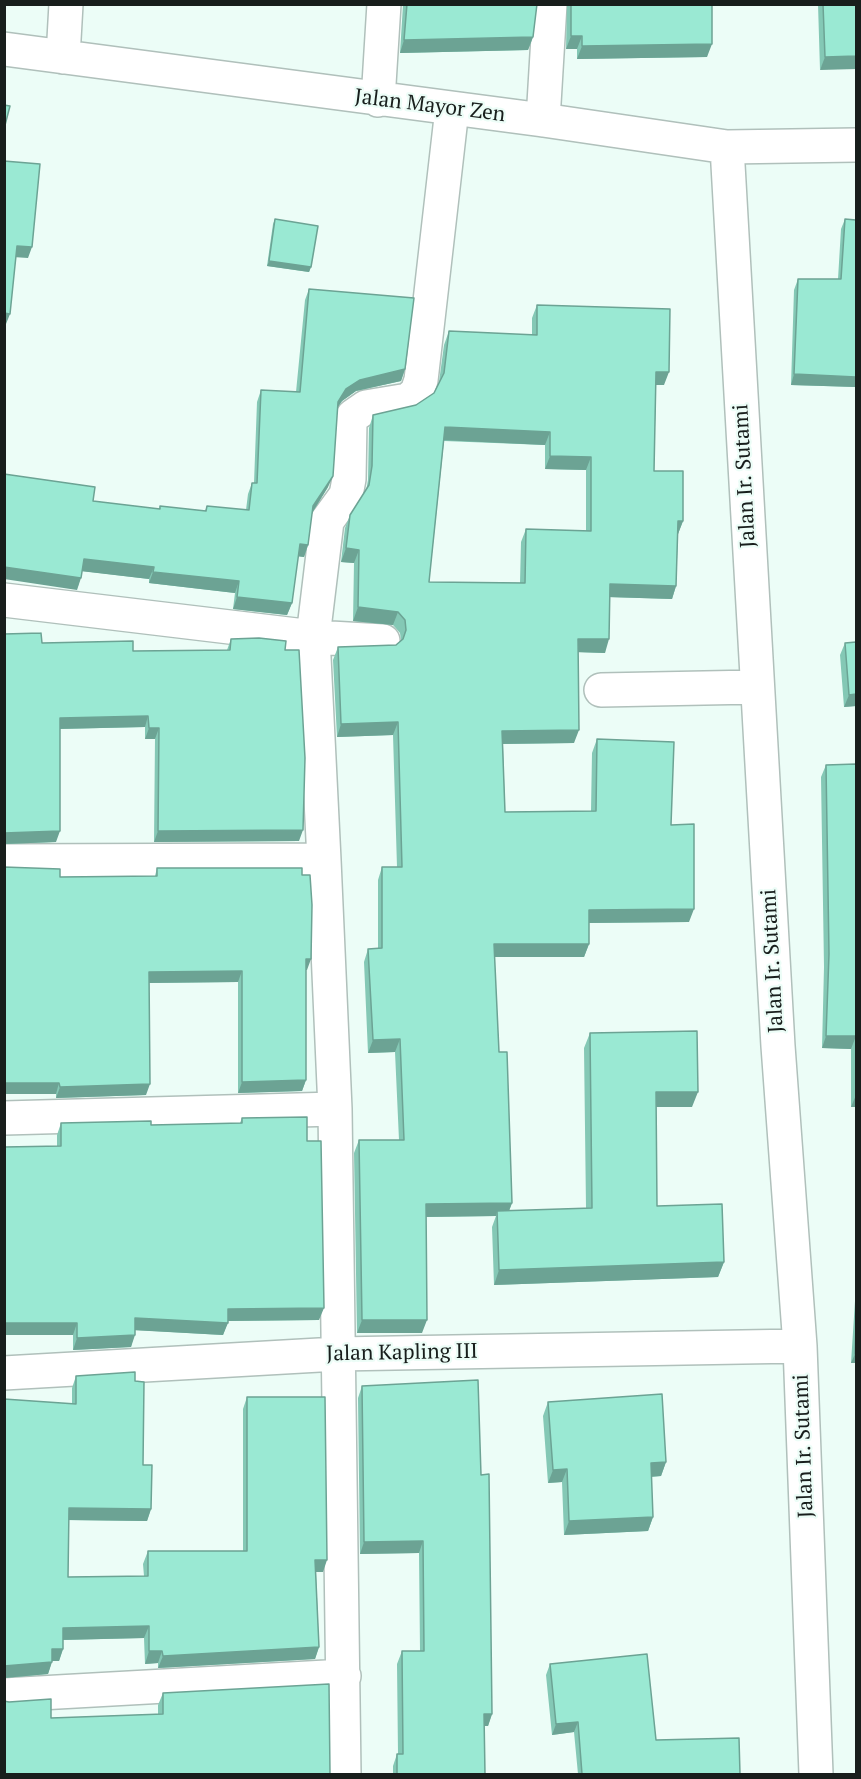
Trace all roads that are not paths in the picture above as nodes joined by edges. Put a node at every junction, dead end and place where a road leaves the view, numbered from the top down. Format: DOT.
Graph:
graph roads {
  1 [pos="66,4"];
  2 [pos="384,4"];
  3 [pos="550,4"];
  4 [pos="4,49"];
  5 [pos="63,57"];
  6 [pos="378,100"];
  7 [pos="452,109"];
  8 [pos="543,120"];
  9 [pos="856,145"];
  10 [pos="727,147"];
  11 [pos="4,600"];
  12 [pos="314,637"];
  13 [pos="383,641"];
  14 [pos="756,687"];
  15 [pos="601,690"];
  16 [pos="324,860"];
  17 [pos="4,861"];
  18 [pos="336,1109"];
  19 [pos="4,1118"];
  20 [pos="800,1346"];
  21 [pos="337,1354"];
  22 [pos="4,1372"];
  23 [pos="344,1676"];
  24 [pos="4,1695"];
  25 [pos="344,1774"];
  26 [pos="816,1774"];
  1 -- 5 [label="street"];
  2 -- 6 [label="street"];
  3 -- 8 [label="street"];
  4 -- 5 [label="street, Jalan Mayor Zen"];
  5 -- 6 [label="street, Jalan Mayor Zen"];
  6 -- 7 [label="street, Jalan Mayor Zen"];
  7 -- 8 [label="street, Jalan Mayor Zen"];
  7 -- 12 [label="street"];
  8 -- 10 [label="street, Jalan Mayor Zen"];
  9 -- 10 [label="street, Jalan Mayor Zen"];
  10 -- 14 [label="street, Jalan Ir. Sutami"];
  11 -- 12 [label="street"];
  12 -- 13 [label="street"];
  12 -- 16 [label="street"];
  14 -- 15 [label="street"];
  14 -- 20 [label="street, Jalan Ir. Sutami"];
  16 -- 17 [label="street"];
  16 -- 18 [label="street"];
  18 -- 19 [label="street"];
  18 -- 21 [label="street"];
  20 -- 21 [label="street, Jalan Kapling III"];
  20 -- 26 [label="street, Jalan Ir. Sutami"];
  21 -- 22 [label="street, Jalan Kapling III"];
  21 -- 23 [label="street"];
  23 -- 24 [label="street"];
  23 -- 25 [label="street"];
}
